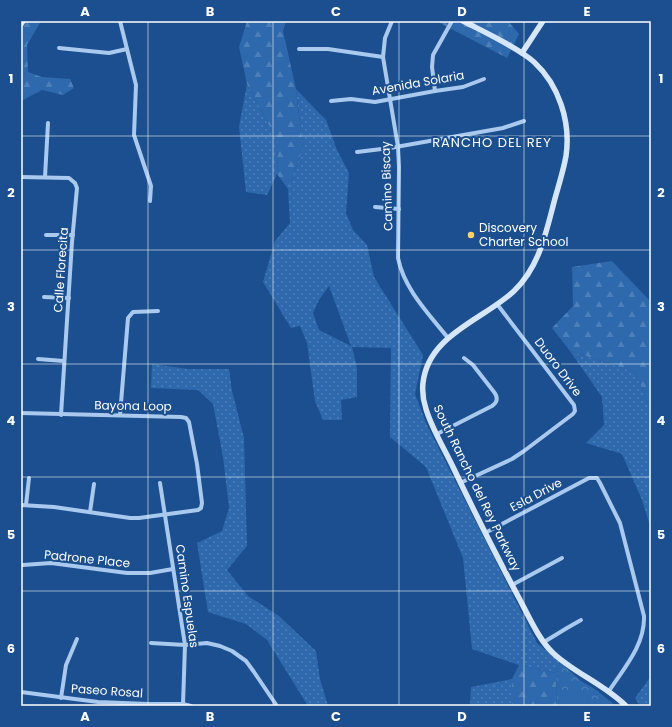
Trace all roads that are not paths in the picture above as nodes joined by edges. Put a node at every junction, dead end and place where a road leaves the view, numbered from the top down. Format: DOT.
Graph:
graph roads {
  1 [pos="23,21"];
  2 [pos="120,21"];
  3 [pos="392,21"];
  4 [pos="452,21"];
  5 [pos="463,21"];
  6 [pos="543,21"];
  7 [pos="21,24"];
  8 [pos="59,48"];
  9 [pos="127,48"];
  10 [pos="300,49"];
  11 [pos="522,53"];
  12 [pos="383,57"];
  13 [pos="484,79"];
  14 [pos="436,91"];
  15 [pos="389,99"];
  16 [pos="331,101"];
  17 [pos="524,121"];
  18 [pos="48,122"];
  19 [pos="398,147"];
  20 [pos="358,152"];
  21 [pos="21,177"];
  22 [pos="45,177"];
  23 [pos="150,201"];
  24 [pos="375,207"];
  25 [pos="399,209"];
  26 [pos="46,235"];
  27 [pos="73,235"];
  28 [pos="44,297"];
  29 [pos="69,298"];
  30 [pos="497,304"];
  31 [pos="158,311"];
  32 [pos="448,338"];
  33 [pos="464,358"];
  34 [pos="38,359"];
  35 [pos="64,361"];
  36 [pos="21,414"];
  37 [pos="61,415"];
  38 [pos="120,416"];
  39 [pos="437,434"];
  40 [pos="29,478"];
  41 [pos="160,483"];
  42 [pos="94,484"];
  43 [pos="460,484"];
  44 [pos="21,505"];
  45 [pos="26,505"];
  46 [pos="90,512"];
  47 [pos="165,514"];
  48 [pos="485,533"];
  49 [pos="562,558"];
  50 [pos="23,565"];
  51 [pos="173,569"];
  52 [pos="512,585"];
  53 [pos="581,620"];
  54 [pos="77,639"];
  55 [pos="544,642"];
  56 [pos="151,643"];
  57 [pos="185,645"];
  58 [pos="609,691"];
  59 [pos="21,692"];
  60 [pos="61,698"];
  61 [pos="183,704"];
  62 [pos="148,705"];
  63 [pos="191,706"];
  64 [pos="276,706"];
  65 [pos="626,706"];
  1 -- 7 [label="street"];
  2 -- 9 [label="street"];
  3 -- 12 [label="street, Camino Biscay"];
  4 -- 14 [label="street"];
  5 -- 11 [label="street, South Rancho del Rey Parkway"];
  6 -- 11 [label="street"];
  8 -- 9 [label="street"];
  9 -- 23 [label="street"];
  10 -- 12 [label="street"];
  11 -- 30 [label="street, South Rancho del Rey Parkway"];
  12 -- 15 [label="street, Camino Biscay"];
  13 -- 14 [label="street, Avenida Solaria"];
  14 -- 15 [label="street, Avenida Solaria"];
  15 -- 16 [label="street, Avenida Solaria"];
  15 -- 19 [label="street, Camino Biscay"];
  17 -- 19 [label="street"];
  18 -- 22 [label="street"];
  19 -- 20 [label="street"];
  19 -- 25 [label="street, Camino Biscay"];
  21 -- 22 [label="street, Calle Florecita"];
  22 -- 27 [label="street, Calle Florecita"];
  24 -- 25 [label="street"];
  25 -- 32 [label="street, Camino Biscay"];
  26 -- 27 [label="street"];
  27 -- 29 [label="street, Calle Florecita"];
  28 -- 29 [label="street"];
  29 -- 35 [label="street, Calle Florecita"];
  30 -- 32 [label="street, South Rancho del Rey Parkway"];
  30 -- 43 [label="street, Duoro Drive"];
  31 -- 38 [label="street"];
  32 -- 39 [label="street, South Rancho del Rey Parkway"];
  33 -- 39 [label="street"];
  34 -- 35 [label="street"];
  35 -- 37 [label="street, Calle Florecita"];
  36 -- 37 [label="street, Bayona Loop"];
  37 -- 38 [label="street, Bayona Loop"];
  38 -- 47 [label="street, Bayona Loop"];
  39 -- 43 [label="street, South Rancho del Rey Parkway"];
  40 -- 45 [label="street"];
  41 -- 47 [label="street, Camino Espuelas"];
  42 -- 46 [label="street"];
  43 -- 48 [label="street, South Rancho del Rey Parkway"];
  44 -- 45 [label="street, Bayona Loop"];
  45 -- 46 [label="street, Bayona Loop"];
  46 -- 47 [label="street, Bayona Loop"];
  47 -- 51 [label="street, Camino Espuelas"];
  48 -- 52 [label="street, South Rancho del Rey Parkway"];
  48 -- 58 [label="street, Esla Drive"];
  49 -- 52 [label="street"];
  50 -- 51 [label="street, Padrone Place"];
  51 -- 57 [label="street, Camino Espuelas"];
  52 -- 55 [label="street, South Rancho del Rey Parkway"];
  53 -- 55 [label="street"];
  54 -- 60 [label="street"];
  55 -- 58 [label="street, South Rancho del Rey Parkway"];
  56 -- 57 [label="street"];
  57 -- 61 [label="street, Camino Espuelas"];
  57 -- 64 [label="street"];
  58 -- 65 [label="street, South Rancho del Rey Parkway"];
  59 -- 60 [label="street, Paseo Rosal"];
  60 -- 62 [label="street, Paseo Rosal"];
  61 -- 62 [label="street, Paseo Rosal"];
  61 -- 63 [label="street, Paseo Rosal"];
}
